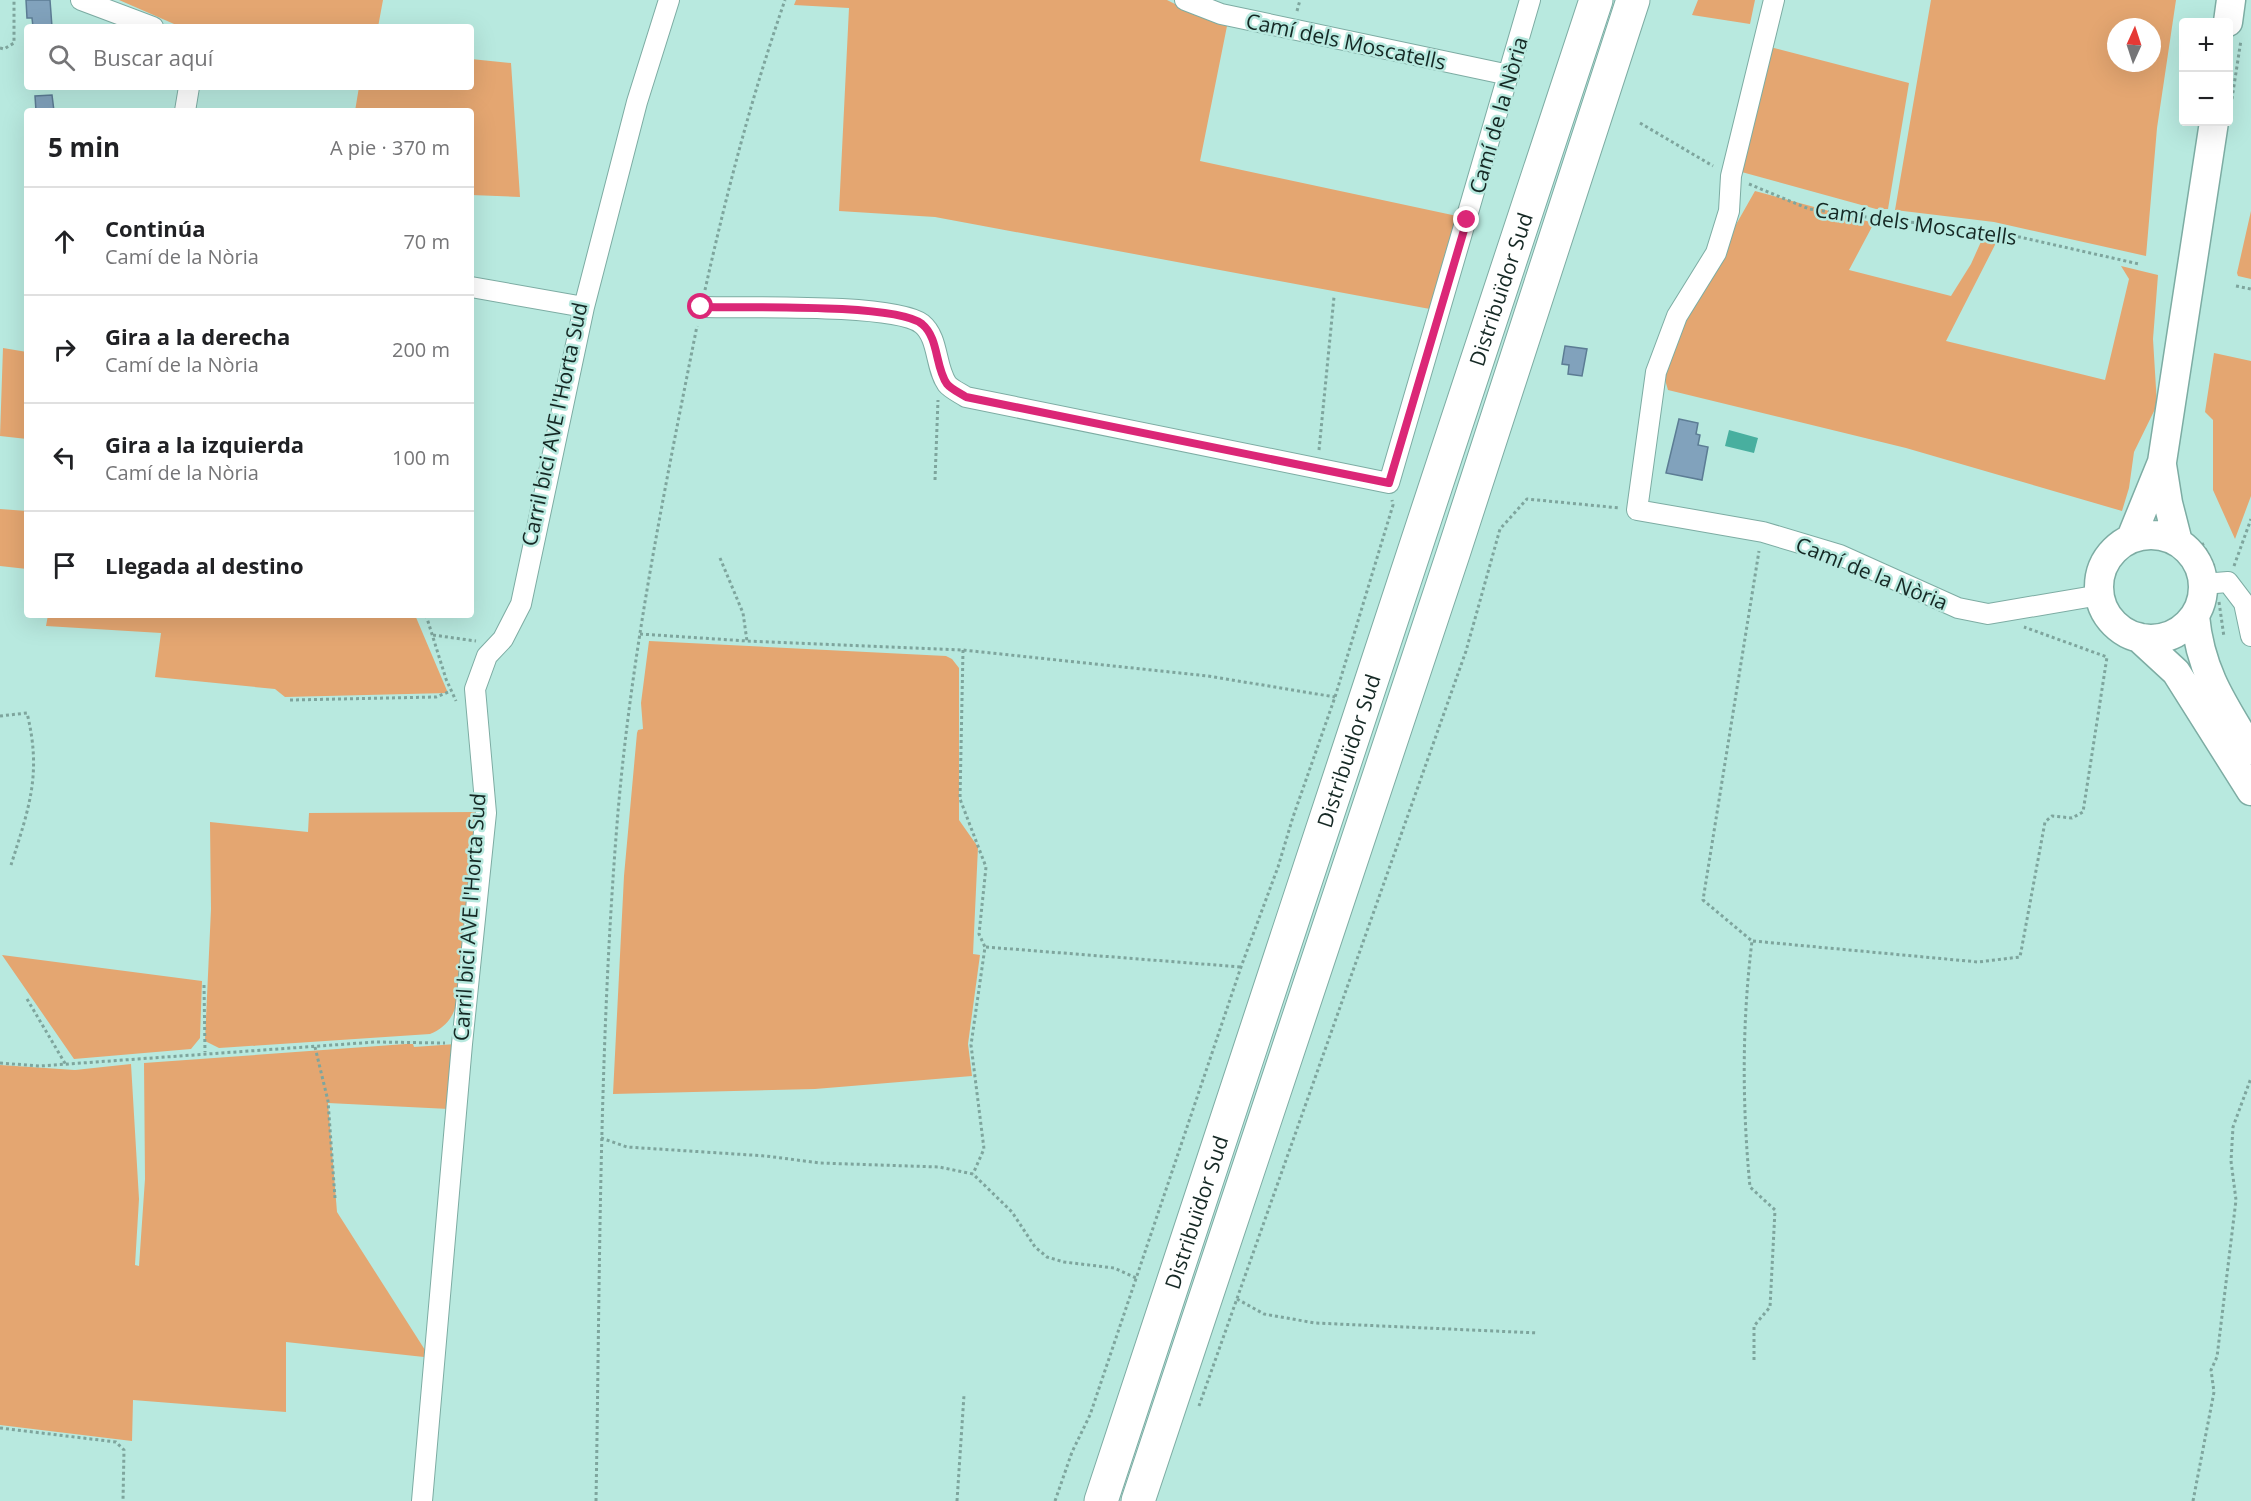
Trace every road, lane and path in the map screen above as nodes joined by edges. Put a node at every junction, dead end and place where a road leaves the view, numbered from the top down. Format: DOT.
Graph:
graph roads {
  1 [pos="14,0"];
  2 [pos="81,0"];
  3 [pos="669,0"];
  4 [pos="785,0"];
  5 [pos="1185,0"];
  6 [pos="1530,0"];
  7 [pos="1594,0"];
  8 [pos="1774,0"];
  9 [pos="1632,8"];
  10 [pos="2233,16"];
  11 [pos="145,24"];
  12 [pos="0,48"];
  13 [pos="2227,72"];
  14 [pos="1509,75"];
  15 [pos="188,90"];
  16 [pos="186,108"];
  17 [pos="1640,123"];
  18 [pos="2220,126"];
  19 [pos="1731,176"];
  20 [pos="2139,264"];
  21 [pos="2236,286"];
  22 [pos="474,288"];
  23 [pos="2251,289"];
  24 [pos="1334,297"];
  25 [pos="584,307"];
  26 [pos="701,307"];
  27 [pos="939,363"];
  28 [pos="2162,462"];
  29 [pos="1317,467"];
  30 [pos="935,480"];
  31 [pos="1389,483"];
  32 [pos="1637,510"];
  33 [pos="2251,519"];
  34 [pos="1763,532"];
  35 [pos="2132,538"];
  36 [pos="2178,542"];
  37 [pos="720,558"];
  38 [pos="2215,583"];
  39 [pos="2100,595"];
  40 [pos="1988,614"];
  41 [pos="2195,616"];
  42 [pos="427,618"];
  43 [pos="639,634"];
  44 [pos="433,635"];
  45 [pos="2251,636"];
  46 [pos="2138,637"];
  47 [pos="747,641"];
  48 [pos="494,648"];
  49 [pos="963,650"];
  50 [pos="451,691"];
  51 [pos="1335,697"];
  52 [pos="290,700"];
  53 [pos="475,712"];
  54 [pos="0,716"];
  55 [pos="2251,750"];
  56 [pos="2251,791"];
  57 [pos="11,865"];
  58 [pos="1752,941"];
  59 [pos="985,947"];
  60 [pos="1241,966"];
  61 [pos="204,985"];
  62 [pos="27,999"];
  63 [pos="462,1044"];
  64 [pos="315,1047"];
  65 [pos="205,1053"];
  66 [pos="0,1063"];
  67 [pos="66,1065"];
  68 [pos="2251,1078"];
  69 [pos="601,1138"];
  70 [pos="974,1174"];
  71 [pos="335,1198"];
  72 [pos="1136,1278"];
  73 [pos="1237,1299"];
  74 [pos="1538,1333"];
  75 [pos="1754,1360"];
  76 [pos="964,1395"];
  77 [pos="1197,1411"];
  78 [pos="0,1428"];
  79 [pos="123,1501"];
  80 [pos="422,1501"];
  81 [pos="596,1501"];
  82 [pos="957,1501"];
  83 [pos="1055,1501"];
  84 [pos="1101,1501"];
  85 [pos="1138,1501"];
  86 [pos="2193,1501"];
  1 -- 12 [label="path"];
  2 -- 11 [label="street"];
  3 -- 25 [label="street"];
  4 -- 26 [label="path"];
  5 -- 14 [label="street, Camí dels Moscatells"];
  6 -- 14 [label="street, Camí de la Nòria"];
  7 -- 84 [label="highway, Distribuïdor Sud"];
  8 -- 19 [label="street"];
  9 -- 85 [label="highway, Distribuïdor Sud"];
  10 -- 13 [label="path"];
  14 -- 31 [label="street, Camí de la Nòria"];
  15 -- 16 [label="street"];
  17 -- 19 [label="path, Camí dels Moscatells"];
  18 -- 28 [label="street"];
  19 -- 20 [label="path, Camí dels Moscatells"];
  19 -- 32 [label="street"];
  21 -- 23 [label="path"];
  22 -- 25 [label="street"];
  24 -- 29 [label="path"];
  25 -- 48 [label="street"];
  26 -- 27 [label="street"];
  26 -- 43 [label="path"];
  27 -- 29 [label="street"];
  27 -- 30 [label="path"];
  28 -- 35 [label="street"];
  28 -- 36 [label="street"];
  29 -- 31 [label="street"];
  31 -- 51 [label="path"];
  32 -- 34 [label="street, Camí de la Nòria"];
  32 -- 73 [label="path"];
  33 -- 38 [label="path"];
  34 -- 40 [label="street, Camí de la Nòria"];
  34 -- 58 [label="path"];
  35 -- 36 [label="street"];
  35 -- 39 [label="street"];
  36 -- 38 [label="street"];
  37 -- 47 [label="path"];
  38 -- 41 [label="street"];
  38 -- 45 [label="street"];
  39 -- 40 [label="street, Camí de la Nòria"];
  39 -- 46 [label="street"];
  40 -- 58 [label="path"];
  41 -- 46 [label="street"];
  41 -- 55 [label="street"];
  42 -- 44 [label="path"];
  43 -- 47 [label="path"];
  43 -- 69 [label="path"];
  44 -- 48 [label="path"];
  44 -- 50 [label="path"];
  46 -- 56 [label="street"];
  47 -- 49 [label="path"];
  48 -- 53 [label="street"];
  49 -- 51 [label="path"];
  49 -- 59 [label="path"];
  50 -- 52 [label="path"];
  50 -- 53 [label="path"];
  51 -- 60 [label="path"];
  53 -- 63 [label="street"];
  54 -- 57 [label="path"];
  58 -- 75 [label="path"];
  59 -- 60 [label="path"];
  59 -- 70 [label="path"];
  60 -- 72 [label="path"];
  61 -- 65 [label="path"];
  62 -- 67 [label="path"];
  63 -- 64 [label="path"];
  63 -- 80 [label="street"];
  64 -- 65 [label="path"];
  64 -- 71 [label="path"];
  65 -- 67 [label="path"];
  66 -- 67 [label="path"];
  68 -- 86 [label="path"];
  69 -- 70 [label="path"];
  69 -- 81 [label="path"];
  70 -- 72 [label="path"];
  72 -- 83 [label="path"];
  73 -- 74 [label="path"];
  73 -- 77 [label="path"];
  76 -- 82 [label="path"];
  78 -- 79 [label="path"];
}
